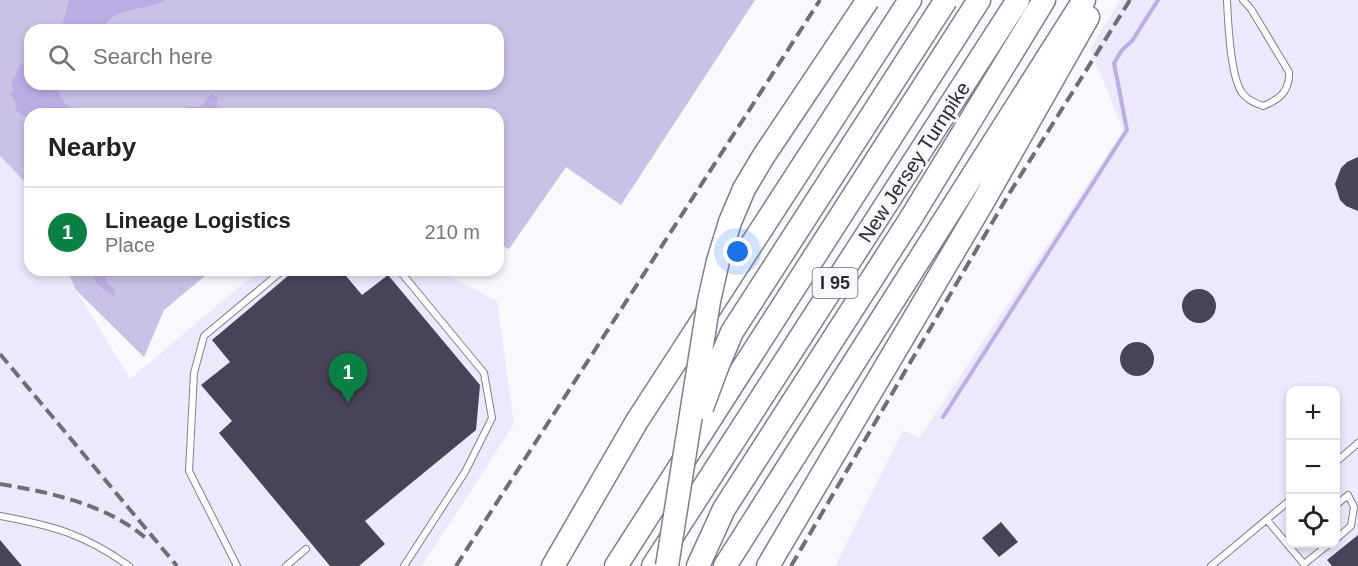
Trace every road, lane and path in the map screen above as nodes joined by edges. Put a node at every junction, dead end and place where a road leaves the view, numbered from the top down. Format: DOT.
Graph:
graph roads {
  1 [pos="868,0"];
  2 [pos="910,0"];
  3 [pos="946,0"];
  4 [pos="980,0"];
  5 [pos="1018,0"];
  6 [pos="1044,0"];
  7 [pos="1084,0"];
  8 [pos="1098,0"];
  9 [pos="1227,0"];
  10 [pos="1243,0"];
  11 [pos="276,276"];
  12 [pos="404,276"];
  13 [pos="1358,444"];
  14 [pos="1340,458"];
  15 [pos="1340,501"];
  16 [pos="1286,503"];
  17 [pos="676,509"];
  18 [pos="0,516"];
  19 [pos="1267,520"];
  20 [pos="1340,534"];
  21 [pos="1286,540"];
  22 [pos="1292,548"];
  23 [pos="1323,548"];
  24 [pos="306,549"];
  25 [pos="129,566"];
  26 [pos="237,566"];
  27 [pos="285,566"];
  28 [pos="404,566"];
  29 [pos="553,566"];
  30 [pos="616,566"];
  31 [pos="653,566"];
  32 [pos="667,566"];
  33 [pos="698,566"];
  34 [pos="725,566"];
  35 [pos="768,566"];
  36 [pos="1211,566"];
  1 -- 17 [label="highway, bridge"];
  2 -- 29 [label="highway"];
  3 -- 17 [label="highway, bridge"];
  4 -- 30 [label="highway, New Jersey Turnpike / I 95"];
  5 -- 31 [label="highway, New Jersey Turnpike / I 95"];
  6 -- 33 [label="highway"];
  7 -- 34 [label="highway"];
  8 -- 35 [label="highway"];
  9 -- 10 [label="lane"];
  11 -- 26 [label="lane"];
  12 -- 28 [label="lane"];
  13 -- 14 [label="lane"];
  15 -- 20 [label="lane"];
  16 -- 19 [label="lane"];
  17 -- 32 [label="highway, bridge"];
  18 -- 25 [label="lane"];
  19 -- 21 [label="lane"];
  19 -- 36 [label="lane"];
  22 -- 23 [label="lane"];
  24 -- 27 [label="lane"];
}
